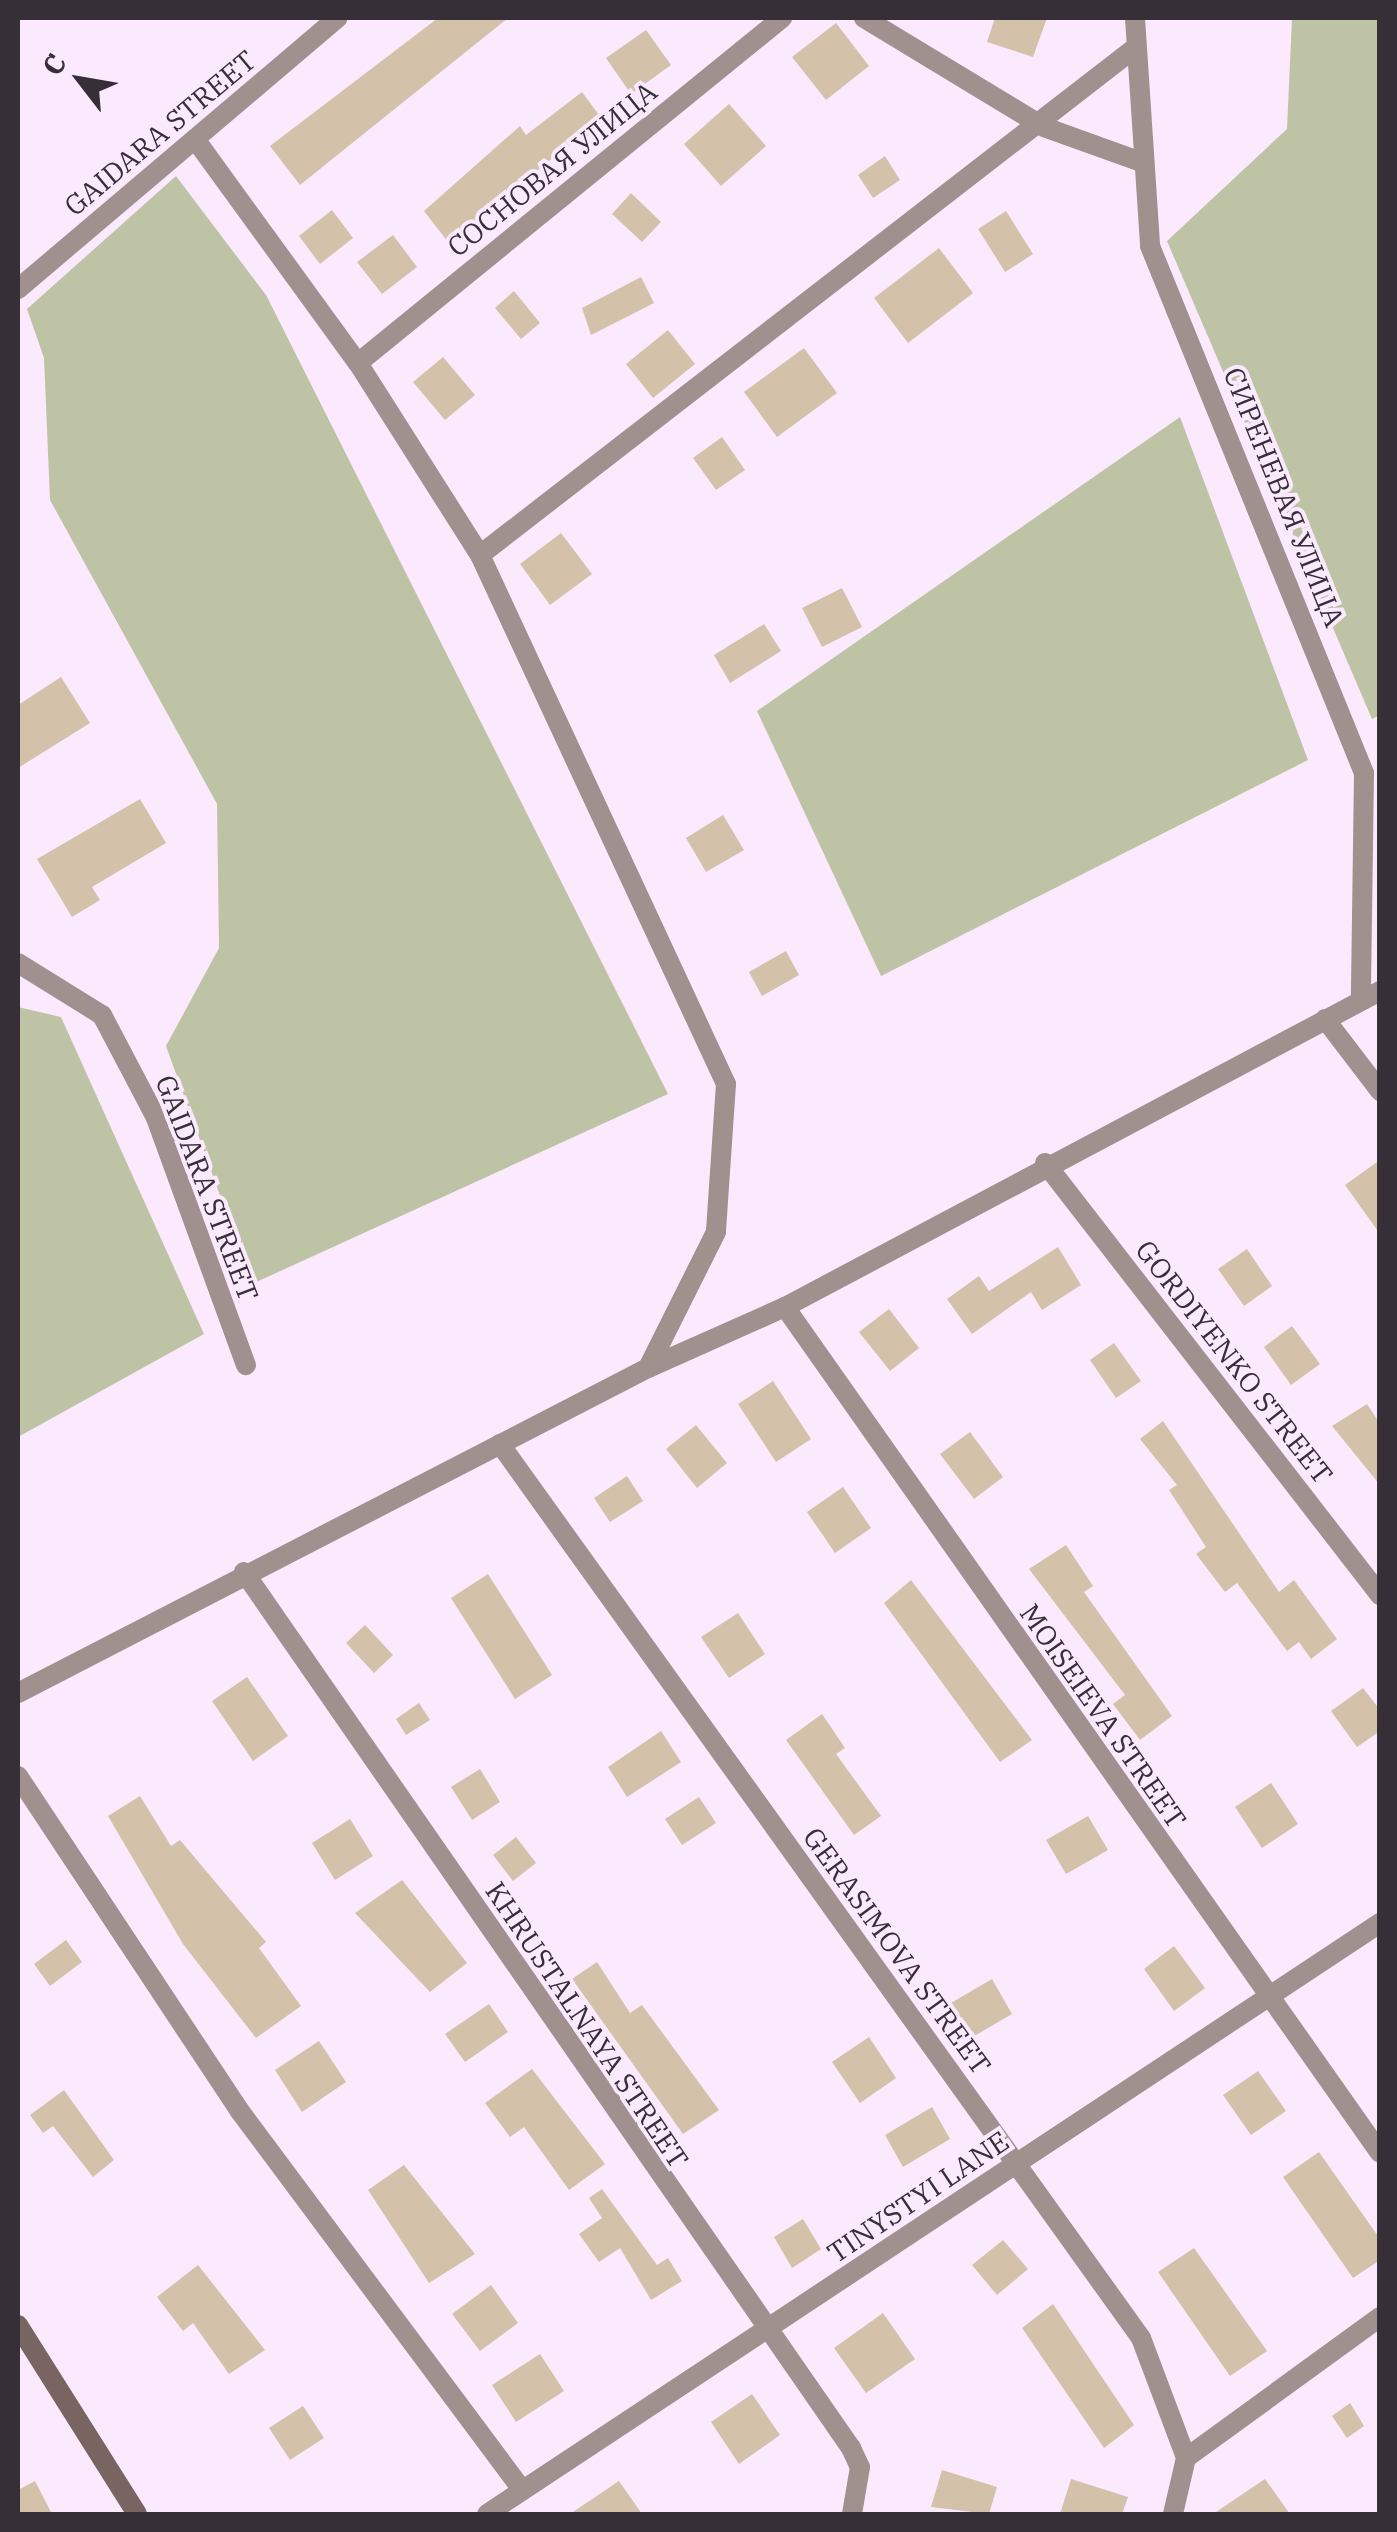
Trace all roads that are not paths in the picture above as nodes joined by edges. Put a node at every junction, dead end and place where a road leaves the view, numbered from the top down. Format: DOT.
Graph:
graph roads {
  1 [pos="338,18"];
  2 [pos="782,18"];
  3 [pos="864,18"];
  4 [pos="1134,18"];
  5 [pos="1136,47"];
  6 [pos="1044,127"];
  7 [pos="196,140"];
  8 [pos="1144,162"];
  9 [pos="18,289"];
  10 [pos="358,363"];
  11 [pos="480,556"];
  12 [pos="18,963"];
  13 [pos="1370,995"];
  14 [pos="1325,1019"];
  15 [pos="1380,1091"];
  16 [pos="1045,1163"];
  17 [pos="785,1308"];
  18 [pos="246,1366"];
  19 [pos="648,1368"];
  20 [pos="500,1444"];
  21 [pos="244,1572"];
  22 [pos="1380,1595"];
  23 [pos="18,1693"];
  24 [pos="18,1776"];
  25 [pos="1380,1923"];
  26 [pos="1268,2002"];
  27 [pos="1380,2153"];
  28 [pos="1016,2164"];
  29 [pos="1380,2318"];
  30 [pos="18,2325"];
  31 [pos="764,2334"];
  32 [pos="1186,2458"];
  33 [pos="522,2490"];
  34 [pos="137,2514"];
  35 [pos="487,2514"];
  36 [pos="852,2514"];
  37 [pos="1173,2514"];
  1 -- 7 [label="street, GAIDARA STREET"];
  2 -- 10 [label="street, СОСНОВАЯ УЛИЦА"];
  3 -- 6 [label="street"];
  4 -- 5 [label="street, СИРЕНЕВАЯ УЛИЦА"];
  5 -- 6 [label="street"];
  5 -- 8 [label="street, СИРЕНЕВАЯ УЛИЦА"];
  6 -- 8 [label="street"];
  6 -- 11 [label="street"];
  7 -- 9 [label="street, GAIDARA STREET"];
  7 -- 10 [label="street"];
  8 -- 13 [label="street, СИРЕНЕВАЯ УЛИЦА"];
  10 -- 11 [label="street"];
  11 -- 19 [label="street"];
  12 -- 18 [label="street, GAIDARA STREET"];
  13 -- 14 [label="street"];
  14 -- 15 [label="street"];
  14 -- 16 [label="street"];
  16 -- 17 [label="street"];
  16 -- 22 [label="street, GORDIYENKO STREET"];
  17 -- 19 [label="street"];
  17 -- 26 [label="street, MOISEIEVA STREET"];
  19 -- 20 [label="street"];
  20 -- 21 [label="street"];
  20 -- 28 [label="street, GERASIMOVA STREET"];
  21 -- 23 [label="street"];
  21 -- 31 [label="street, KHRUSTALNAYA STREET"];
  24 -- 33 [label="street"];
  25 -- 26 [label="street, TINYSTYI LANE"];
  26 -- 27 [label="street, MOISEIEVA STREET"];
  26 -- 28 [label="street, TINYSTYI LANE"];
  28 -- 31 [label="street, TINYSTYI LANE"];
  28 -- 32 [label="street, GERASIMOVA STREET"];
  29 -- 32 [label="street"];
  30 -- 34 [label="main road"];
  31 -- 33 [label="street, TINYSTYI LANE"];
  31 -- 36 [label="street, KHRUSTALNAYA STREET"];
  32 -- 37 [label="street"];
  33 -- 35 [label="street, TINYSTYI LANE"];
}
